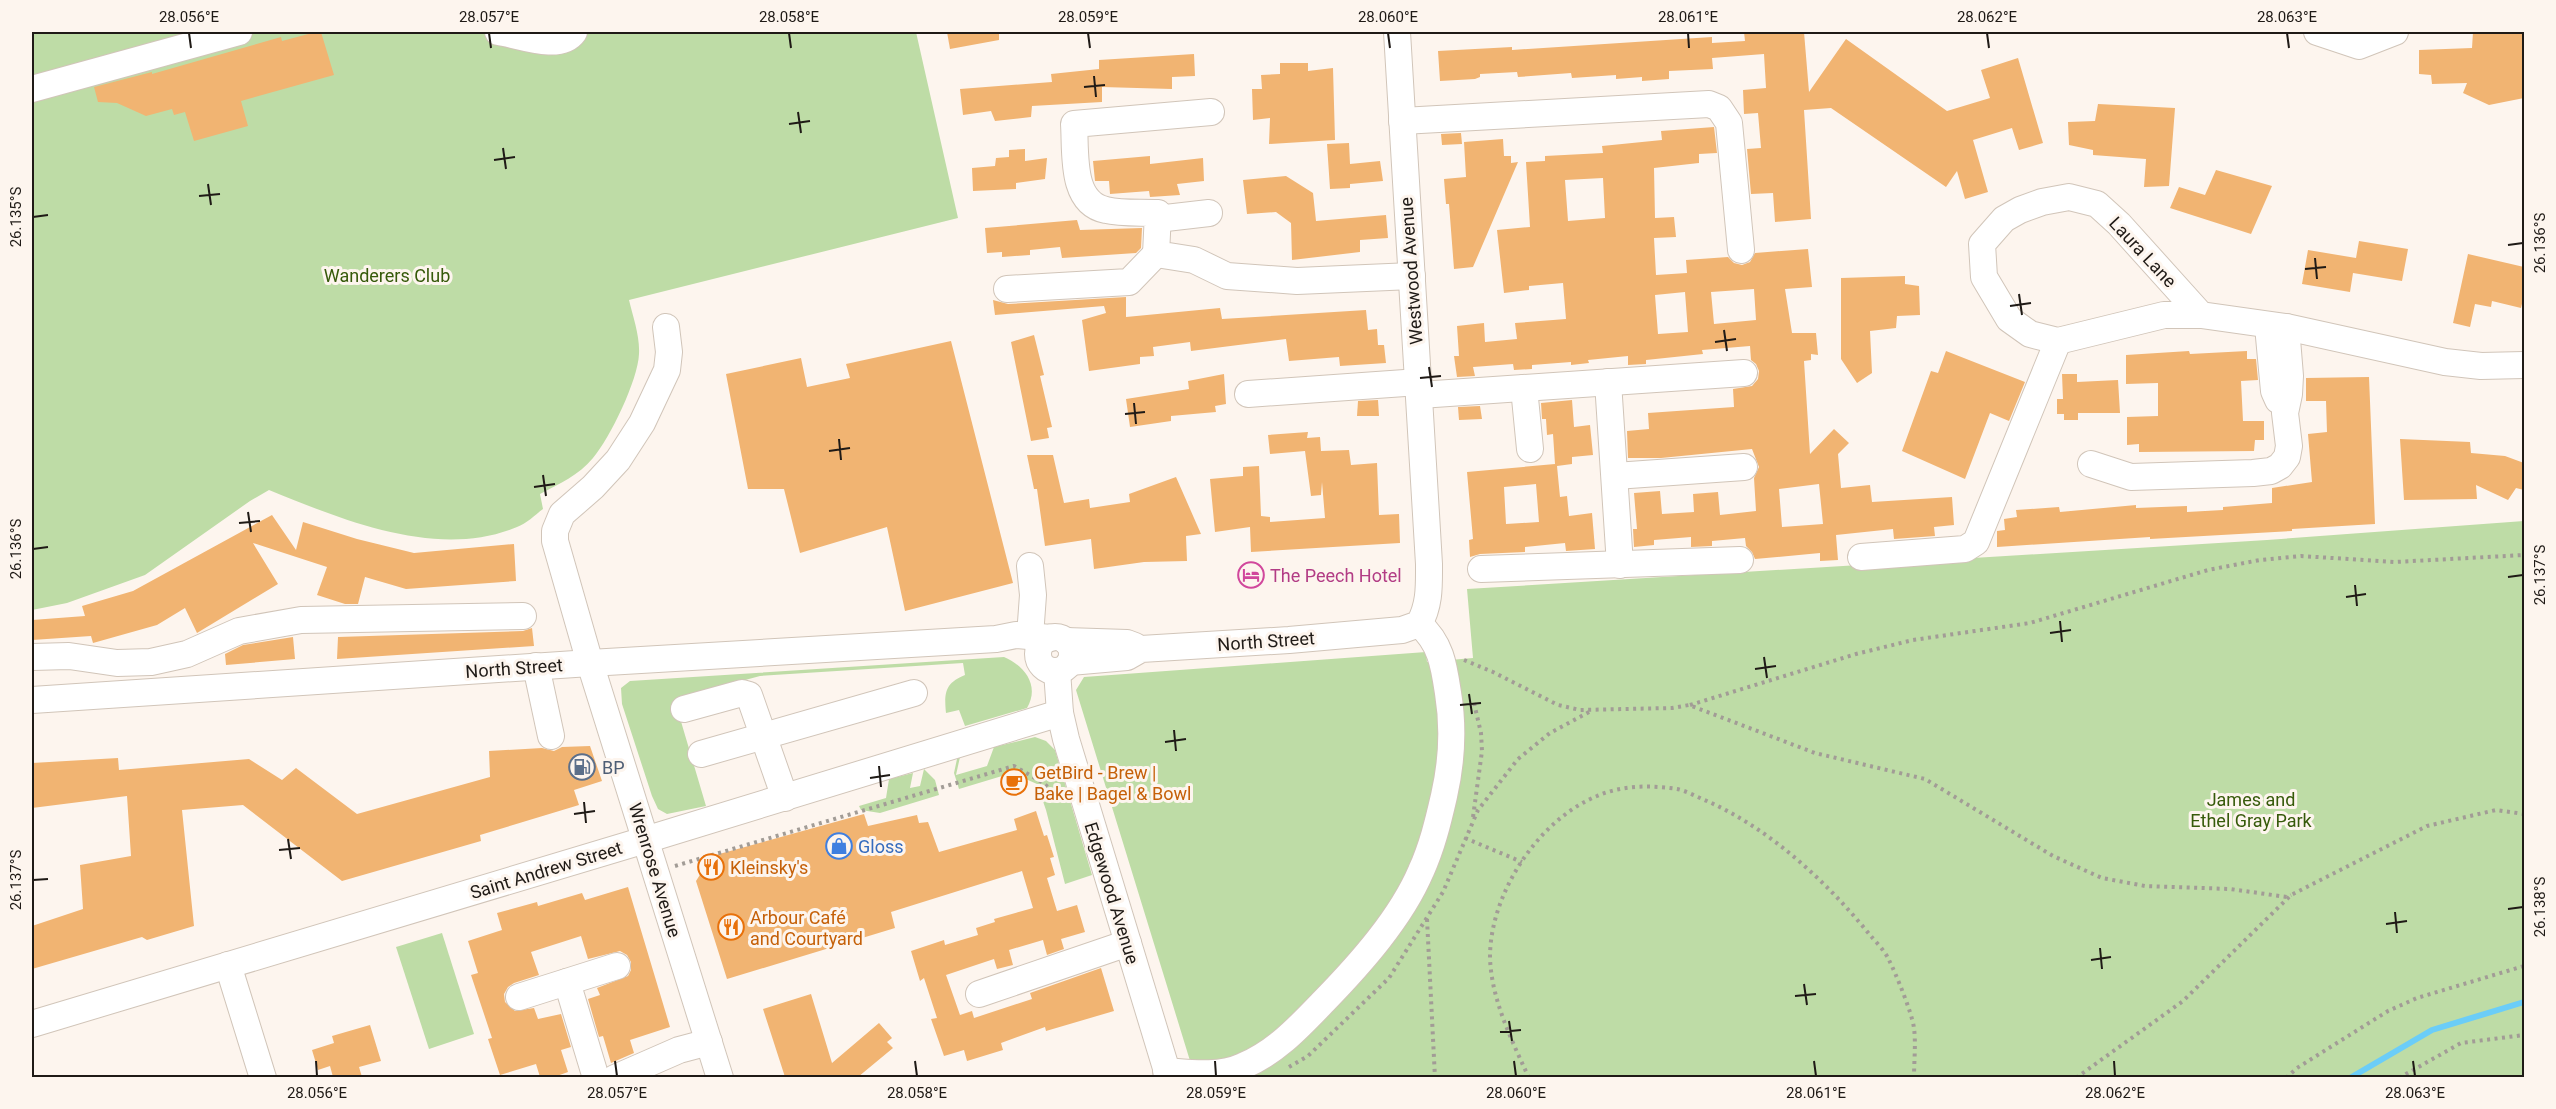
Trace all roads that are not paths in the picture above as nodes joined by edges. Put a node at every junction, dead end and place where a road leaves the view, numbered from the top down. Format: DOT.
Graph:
graph roads {
  1 [pos="239,32"];
  2 [pos="498,32"];
  3 [pos="574,32"];
  4 [pos="1397,32"];
  5 [pos="2317,32"];
  6 [pos="2395,32"];
  7 [pos="32,89"];
  8 [pos="1211,112"];
  9 [pos="1402,121"];
  10 [pos="1209,213"];
  11 [pos="1157,219"];
  12 [pos="1741,250"];
  13 [pos="1156,254"];
  14 [pos="1412,276"];
  15 [pos="1006,289"];
  16 [pos="2201,315"];
  17 [pos="2277,326"];
  18 [pos="666,327"];
  19 [pos="2058,341"];
  20 [pos="2524,365"];
  21 [pos="1744,373"];
  22 [pos="1608,382"];
  23 [pos="1524,388"];
  24 [pos="1419,389"];
  25 [pos="1248,394"];
  26 [pos="1530,449"];
  27 [pos="2091,464"];
  28 [pos="1744,467"];
  29 [pos="1615,476"];
  30 [pos="1861,557"];
  31 [pos="1740,560"];
  32 [pos="1620,564"];
  33 [pos="1030,567"];
  34 [pos="1481,569"];
  35 [pos="523,616"];
  36 [pos="1419,624"];
  37 [pos="1052,650"];
  38 [pos="32,657"];
  39 [pos="590,663"];
  40 [pos="536,666"];
  41 [pos="914,693"];
  42 [pos="32,700"];
  43 [pos="684,709"];
  44 [pos="1060,713"];
  45 [pos="551,736"];
  46 [pos="764,736"];
  47 [pos="701,754"];
  48 [pos="785,798"];
  49 [pos="645,840"];
  50 [pos="1128,943"];
  51 [pos="228,965"];
  52 [pos="617,966"];
  53 [pos="567,982"];
  54 [pos="979,994"];
  55 [pos="519,998"];
  56 [pos="32,1024"];
  57 [pos="709,1042"];
  58 [pos="1167,1074"];
  59 [pos="263,1077"];
  60 [pos="596,1077"];
  61 [pos="615,1077"];
  62 [pos="720,1077"];
  1 -- 7 [label="street"];
  2 -- 3 [label="street"];
  4 -- 9 [label="street, Westwood Avenue"];
  5 -- 6 [label="street"];
  8 -- 11 [label="street"];
  9 -- 12 [label="street"];
  9 -- 14 [label="street, Westwood Avenue"];
  10 -- 11 [label="street"];
  11 -- 13 [label="street"];
  13 -- 14 [label="street"];
  13 -- 15 [label="street"];
  14 -- 24 [label="street, Westwood Avenue"];
  16 -- 17 [label="street, Laura Lane"];
  16 -- 19 [label="street, Laura Lane"];
  16 -- 19 [label="street, Laura Lane"];
  17 -- 20 [label="street, Laura Lane"];
  17 -- 27 [label="street"];
  18 -- 39 [label="street, Wrenrose Avenue"];
  19 -- 30 [label="street"];
  21 -- 22 [label="street"];
  22 -- 23 [label="street"];
  22 -- 29 [label="street"];
  23 -- 24 [label="street"];
  23 -- 26 [label="street"];
  24 -- 25 [label="street"];
  24 -- 36 [label="street, Westwood Avenue"];
  28 -- 29 [label="street"];
  29 -- 32 [label="street"];
  31 -- 32 [label="street"];
  32 -- 34 [label="street"];
  33 -- 37 [label="street, Edgewood Avenue"];
  35 -- 38 [label="street"];
  36 -- 37 [label="street, North Street"];
  36 -- 58 [label="street"];
  37 -- 39 [label="street, North Street"];
  37 -- 44 [label="street, Edgewood Avenue"];
  39 -- 40 [label="street, North Street"];
  39 -- 49 [label="street, Wrenrose Avenue"];
  40 -- 42 [label="street, North Street"];
  40 -- 45 [label="street"];
  41 -- 46 [label="street"];
  43 -- 46 [label="street"];
  44 -- 48 [label="street, Saint Andrew Street"];
  44 -- 50 [label="street, Edgewood Avenue"];
  46 -- 47 [label="street"];
  46 -- 48 [label="street"];
  48 -- 49 [label="street, Saint Andrew Street"];
  49 -- 51 [label="street, Saint Andrew Street"];
  49 -- 57 [label="street, Wrenrose Avenue"];
  50 -- 54 [label="street"];
  50 -- 58 [label="street, Edgewood Avenue"];
  51 -- 56 [label="street, Saint Andrew Street"];
  51 -- 59 [label="street"];
  52 -- 53 [label="street"];
  53 -- 55 [label="street"];
  53 -- 60 [label="street"];
  57 -- 61 [label="street"];
  57 -- 62 [label="street, Wrenrose Avenue"];
}
